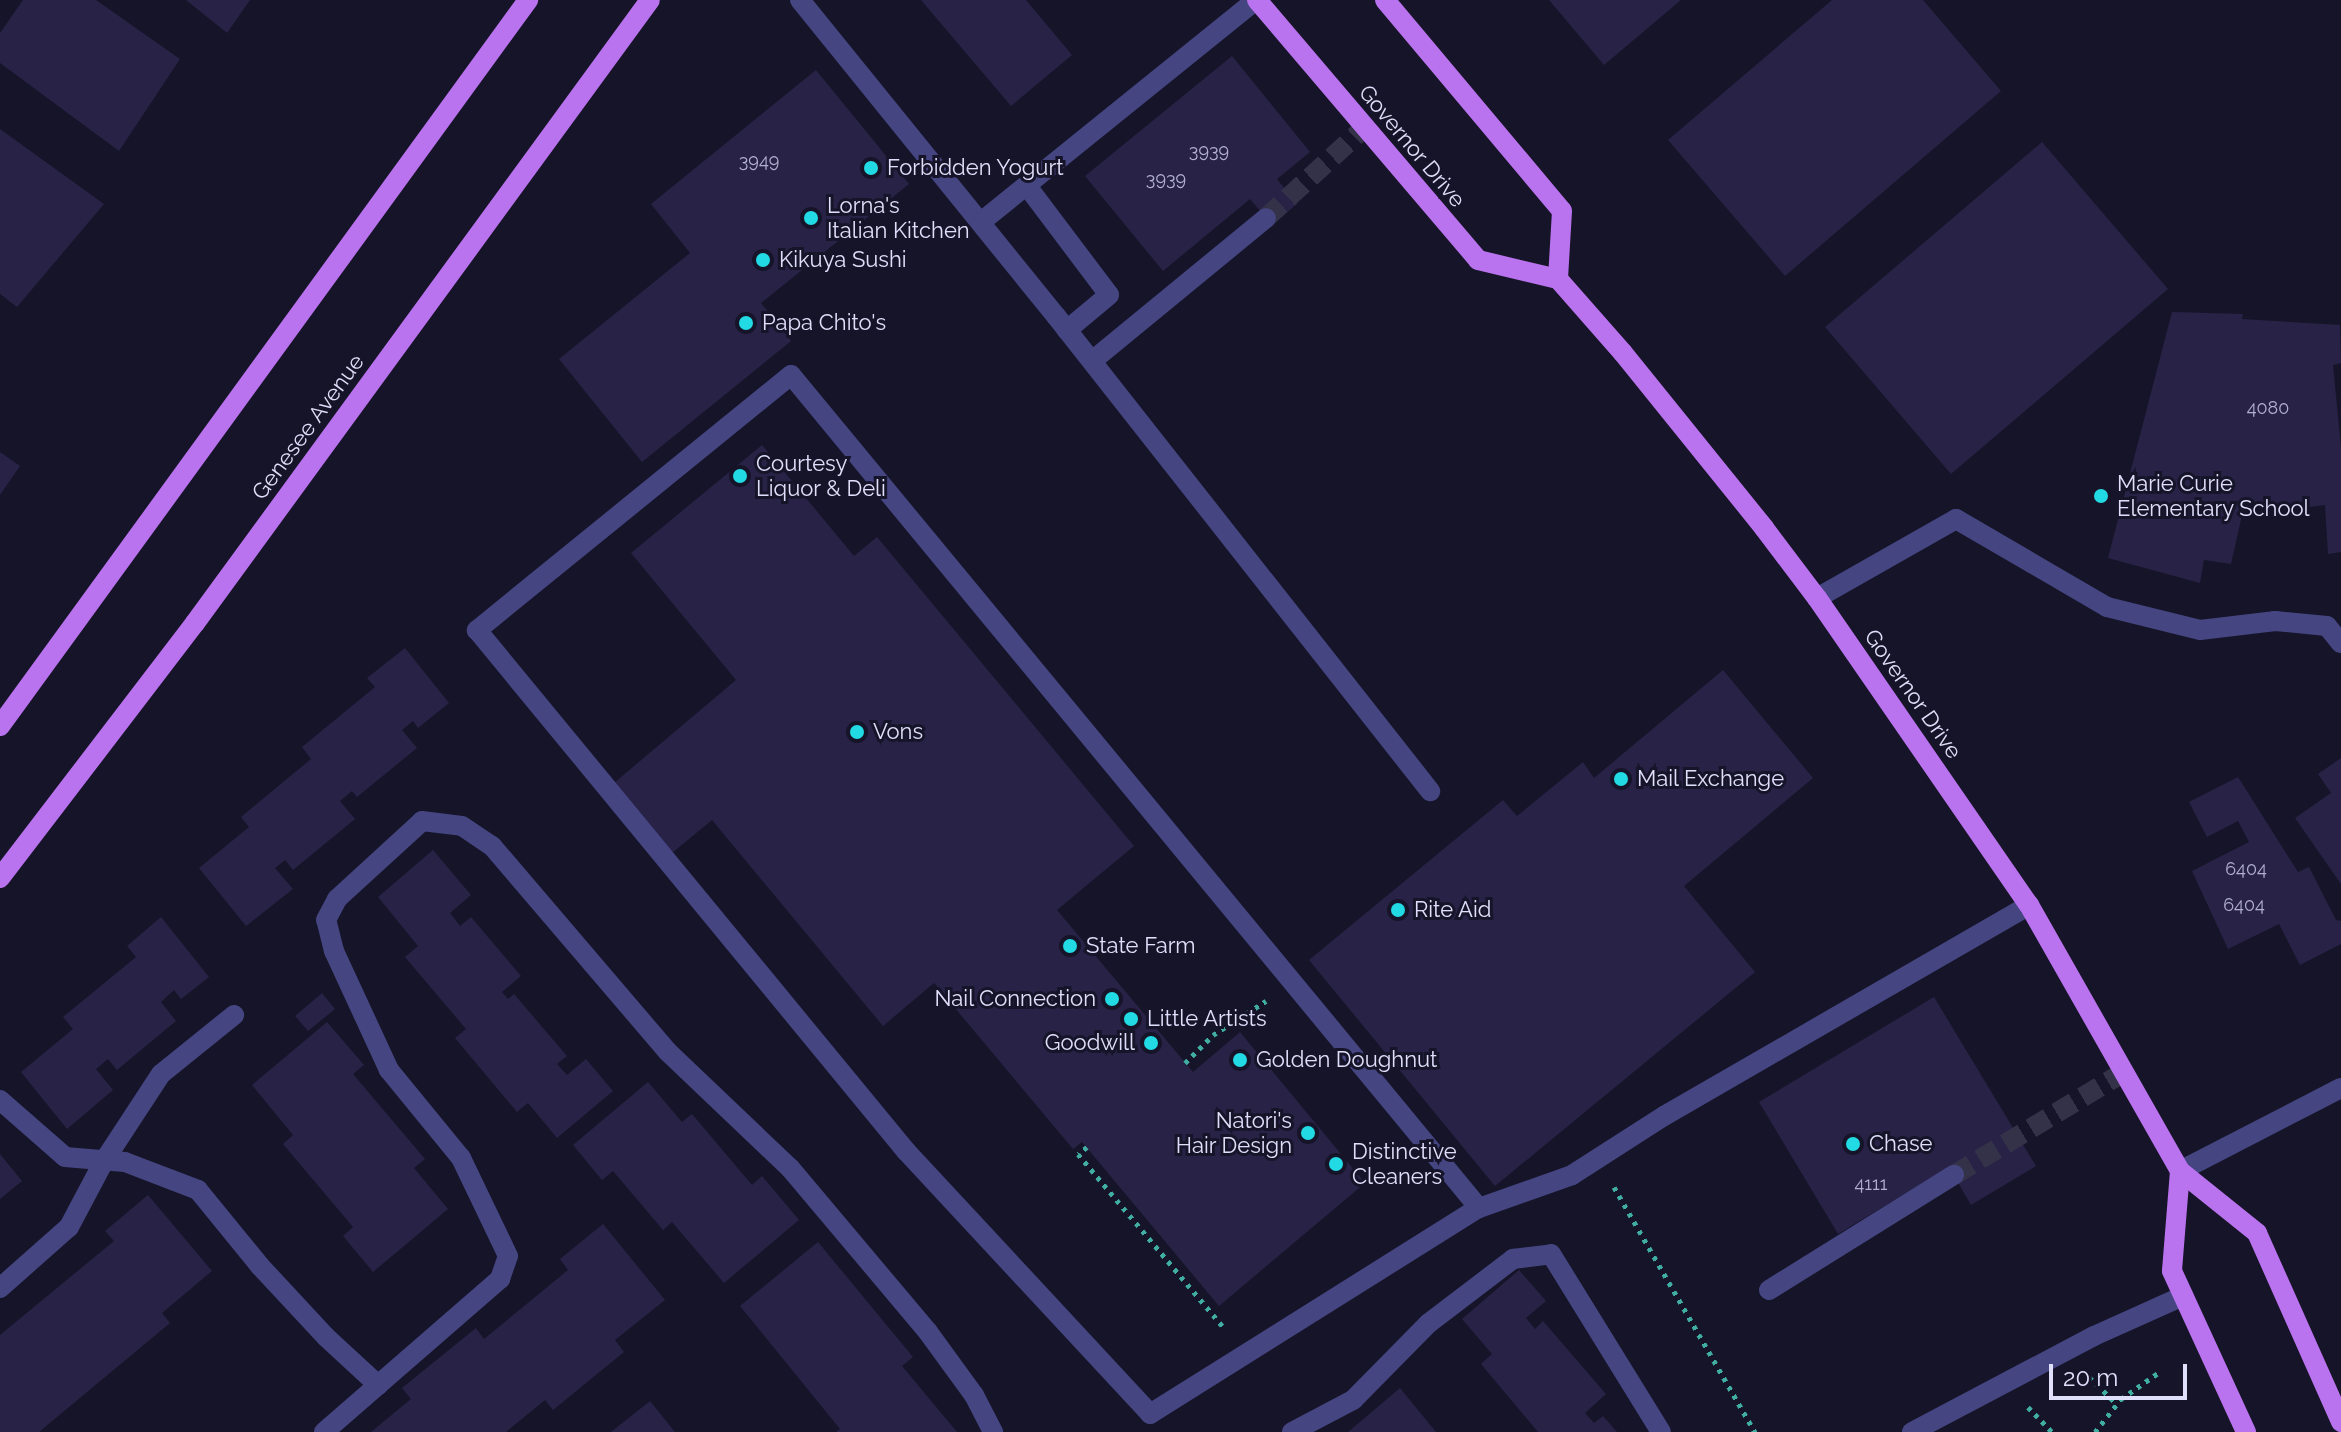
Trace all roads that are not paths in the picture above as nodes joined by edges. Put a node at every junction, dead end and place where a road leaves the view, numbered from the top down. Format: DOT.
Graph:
graph roads {
  1 [pos="528,0"];
  2 [pos="650,0"];
  3 [pos="1257,0"];
  4 [pos="1385,0"];
  5 [pos="806,2"];
  6 [pos="1027,186"];
  7 [pos="1266,218"];
  8 [pos="981,222"];
  9 [pos="1558,279"];
  10 [pos="1067,330"];
  11 [pos="1092,361"];
  12 [pos="1817,598"];
  13 [pos="2341,643"];
  14 [pos="0,726"];
  15 [pos="1430,791"];
  16 [pos="0,878"];
  17 [pos="2029,905"];
  18 [pos="234,1015"];
  19 [pos="2341,1088"];
  20 [pos="0,1100"];
  21 [pos="104,1161"];
  22 [pos="2180,1171"];
  23 [pos="1954,1175"];
  24 [pos="1479,1208"];
  25 [pos="0,1288"];
  26 [pos="1769,1290"];
  27 [pos="2183,1296"];
  28 [pos="378,1385"];
  29 [pos="2341,1422"];
  30 [pos="324,1432"];
  31 [pos="993,1432"];
  32 [pos="1292,1432"];
  33 [pos="1661,1432"];
  34 [pos="1912,1432"];
  35 [pos="2246,1432"];
  1 -- 14 [label="main road"];
  2 -- 16 [label="main road, Genesee Avenue"];
  3 -- 6 [label="street"];
  3 -- 9 [label="main road, Governor Drive"];
  4 -- 9 [label="main road"];
  5 -- 8 [label="street"];
  6 -- 8 [label="street"];
  6 -- 10 [label="street"];
  7 -- 11 [label="street"];
  8 -- 10 [label="street"];
  9 -- 12 [label="main road, Governor Drive"];
  10 -- 11 [label="street"];
  11 -- 15 [label="street"];
  12 -- 13 [label="street"];
  12 -- 17 [label="main road, Governor Drive"];
  17 -- 22 [label="main road, Governor Drive"];
  17 -- 24 [label="street"];
  18 -- 21 [label="street"];
  19 -- 22 [label="street"];
  20 -- 21 [label="street"];
  21 -- 25 [label="street"];
  21 -- 28 [label="street"];
  22 -- 27 [label="main road"];
  22 -- 29 [label="main road, Governor Drive"];
  23 -- 26 [label="street"];
  24 -- 24 [label="street"];
  27 -- 34 [label="street"];
  27 -- 35 [label="main road"];
  28 -- 30 [label="street"];
  28 -- 31 [label="street"];
  32 -- 33 [label="street"];
}
